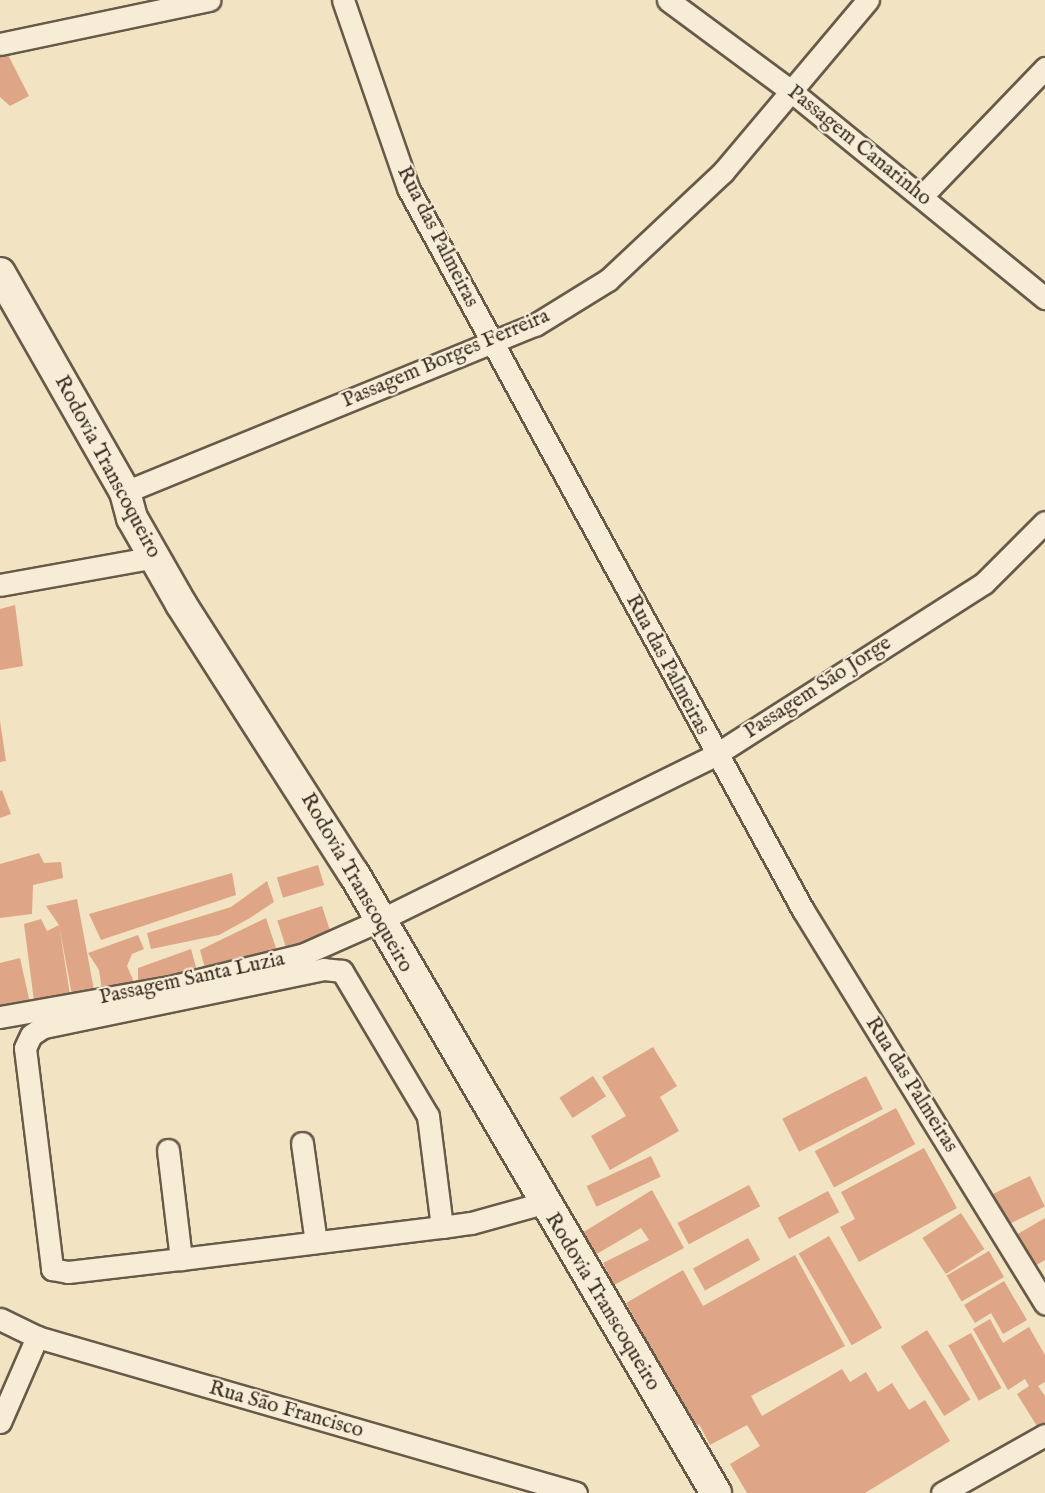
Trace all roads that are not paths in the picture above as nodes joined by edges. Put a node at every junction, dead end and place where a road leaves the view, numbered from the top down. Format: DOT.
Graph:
graph roads {
  1 [pos="209,0"];
  2 [pos="343,0"];
  3 [pos="668,0"];
  4 [pos="868,0"];
  5 [pos="0,44"];
  6 [pos="1045,68"];
  7 [pos="791,91"];
  8 [pos="922,196"];
  9 [pos="0,273"];
  10 [pos="1045,298"];
  11 [pos="492,344"];
  12 [pos="125,492"];
  13 [pos="1045,522"];
  14 [pos="155,557"];
  15 [pos="0,585"];
  16 [pos="715,755"];
  17 [pos="378,921"];
  18 [pos="0,1017"];
  19 [pos="302,1143"];
  20 [pos="168,1150"];
  21 [pos="543,1203"];
  22 [pos="442,1227"];
  23 [pos="316,1242"];
  24 [pos="181,1259"];
  25 [pos="1045,1303"];
  26 [pos="0,1319"];
  27 [pos="37,1337"];
  28 [pos="0,1422"];
  29 [pos="1045,1435"];
  30 [pos="576,1493"];
  31 [pos="716,1493"];
  32 [pos="942,1493"];
  1 -- 5 [label="street"];
  2 -- 11 [label="street, Rua das Palmeiras"];
  3 -- 7 [label="street, Passagem Canarinho"];
  4 -- 7 [label="street, Passagem Borges Ferreira"];
  6 -- 8 [label="street"];
  7 -- 8 [label="street, Passagem Canarinho"];
  7 -- 11 [label="street, Passagem Borges Ferreira"];
  8 -- 10 [label="street, Passagem Canarinho"];
  9 -- 12 [label="main road, Rodovia Transcoqueiro"];
  11 -- 12 [label="street, Passagem Borges Ferreira"];
  11 -- 16 [label="street, Rua das Palmeiras"];
  12 -- 14 [label="main road, Rodovia Transcoqueiro"];
  13 -- 16 [label="street, Passagem São Jorge"];
  14 -- 15 [label="street"];
  14 -- 17 [label="main road, Rodovia Transcoqueiro"];
  16 -- 17 [label="street, Passagem São Jorge"];
  16 -- 25 [label="street, Rua das Palmeiras"];
  17 -- 18 [label="street, Passagem Santa Luzia"];
  17 -- 21 [label="main road, Rodovia Transcoqueiro"];
  19 -- 23 [label="street"];
  20 -- 24 [label="street"];
  21 -- 22 [label="street"];
  21 -- 31 [label="main road, Rodovia Transcoqueiro"];
  22 -- 23 [label="street"];
  22 -- 24 [label="street"];
  23 -- 24 [label="street"];
  26 -- 27 [label="street, Rua São Francisco"];
  27 -- 28 [label="street"];
  27 -- 30 [label="street, Rua São Francisco"];
  29 -- 32 [label="street"];
}
